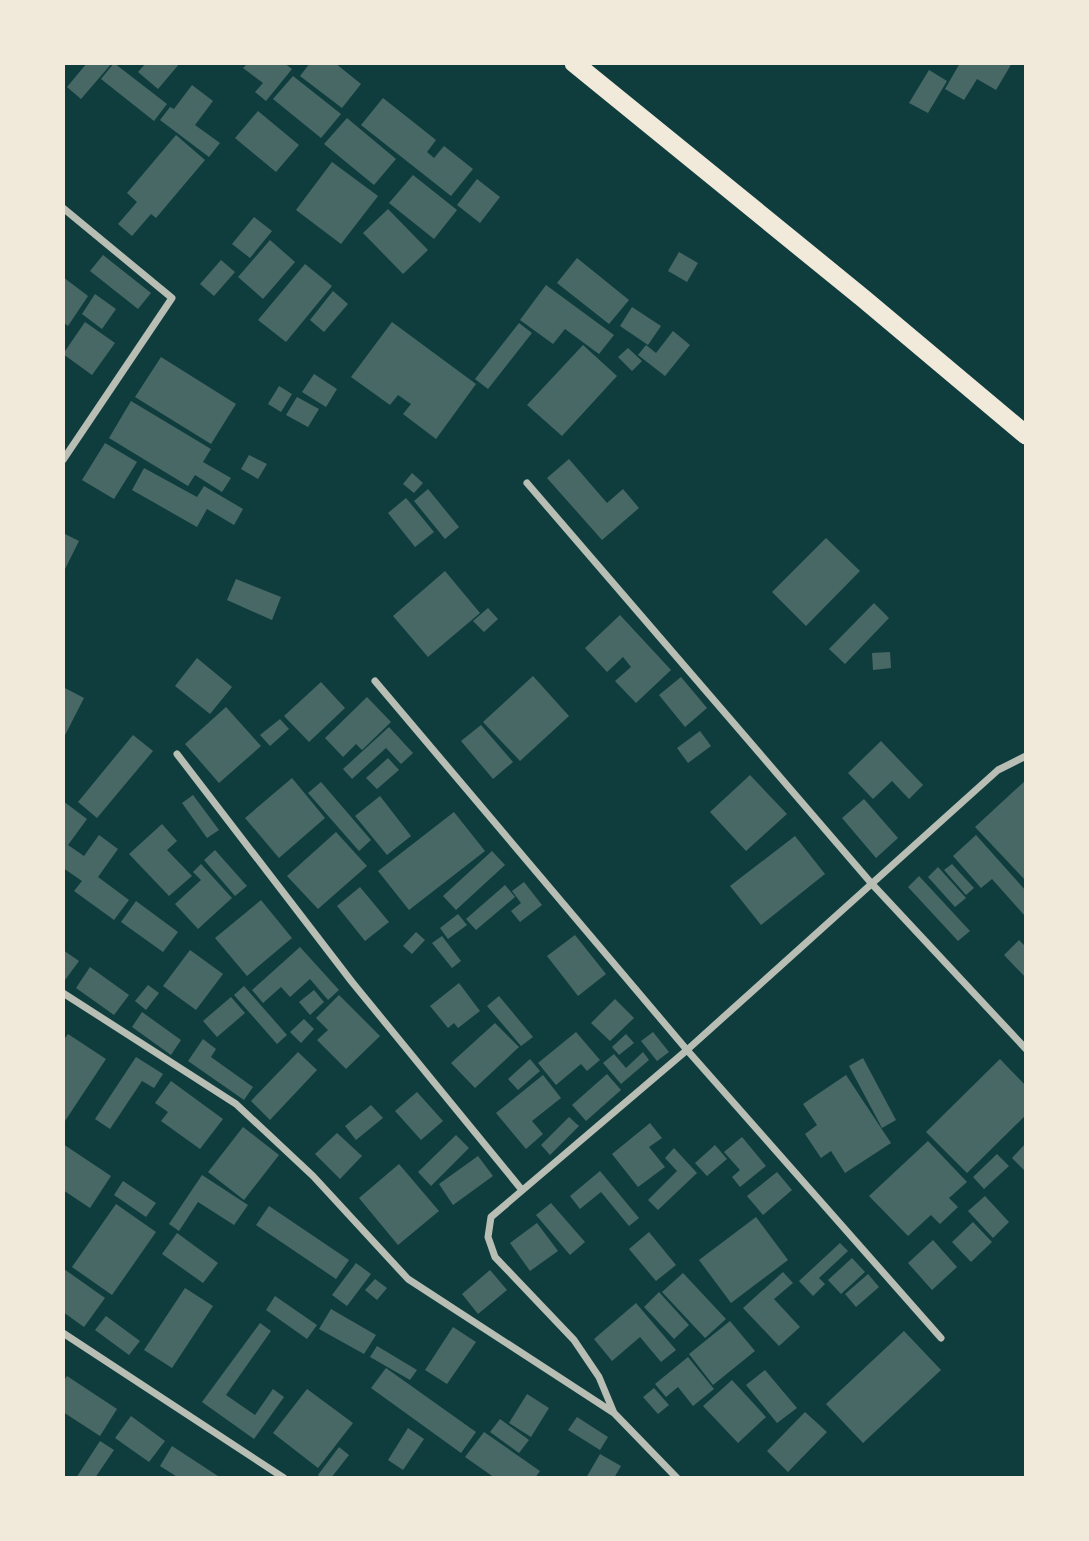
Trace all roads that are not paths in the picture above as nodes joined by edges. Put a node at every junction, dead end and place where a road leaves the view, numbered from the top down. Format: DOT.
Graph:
graph roads {
  1 [pos="574,63"];
  2 [pos="63,208"];
  3 [pos="1026,435"];
  4 [pos="63,460"];
  5 [pos="527,483"];
  6 [pos="375,681"];
  7 [pos="177,754"];
  8 [pos="1026,756"];
  9 [pos="872,884"];
  10 [pos="63,992"];
  11 [pos="1026,1049"];
  12 [pos="687,1050"];
  13 [pos="522,1190"];
  14 [pos="63,1333"];
  15 [pos="941,1338"];
  16 [pos="614,1413"];
  17 [pos="284,1478"];
  18 [pos="677,1478"];
  1 -- 3 [label="highway"];
  2 -- 4 [label="street"];
  5 -- 9 [label="street"];
  6 -- 12 [label="street"];
  7 -- 13 [label="street"];
  8 -- 9 [label="street"];
  9 -- 11 [label="street"];
  9 -- 12 [label="street"];
  10 -- 16 [label="street"];
  12 -- 13 [label="street"];
  12 -- 15 [label="street"];
  13 -- 16 [label="street"];
  14 -- 17 [label="street"];
  16 -- 18 [label="street"];
}
